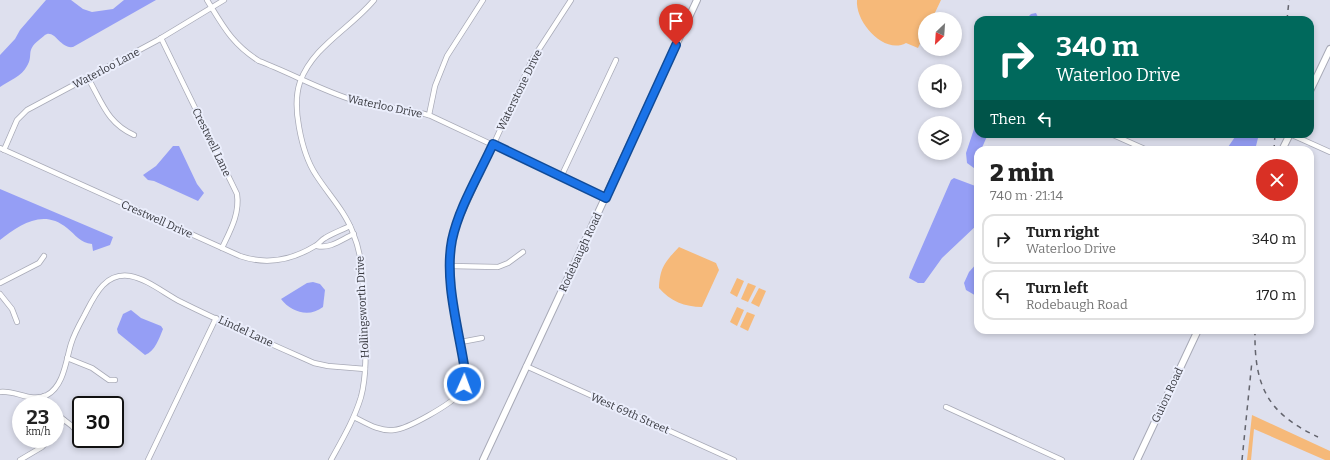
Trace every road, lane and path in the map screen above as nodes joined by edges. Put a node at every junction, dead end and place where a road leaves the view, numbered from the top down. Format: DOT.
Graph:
graph roads {
  1 [pos="207,0"];
  2 [pos="224,0"];
  3 [pos="374,0"];
  4 [pos="483,0"];
  5 [pos="571,0"];
  6 [pos="697,0"];
  7 [pos="211,7"];
  8 [pos="161,38"];
  9 [pos="1330,49"];
  10 [pos="616,60"];
  11 [pos="88,78"];
  12 [pos="302,78"];
  13 [pos="1314,83"];
  14 [pos="428,115"];
  15 [pos="134,135"];
  16 [pos="1120,138"];
  17 [pos="1299,138"];
  18 [pos="493,144"];
  19 [pos="1138,146"];
  20 [pos="2,149"];
  21 [pos="1330,152"];
  22 [pos="561,177"];
  23 [pos="606,198"];
  24 [pos="350,226"];
  25 [pos="354,234"];
  26 [pos="317,246"];
  27 [pos="222,248"];
  28 [pos="523,252"];
  29 [pos="44,256"];
  30 [pos="450,266"];
  31 [pos="0,283"];
  32 [pos="0,294"];
  33 [pos="216,318"];
  34 [pos="17,322"];
  35 [pos="1196,334"];
  36 [pos="482,338"];
  37 [pos="461,342"];
  38 [pos="67,358"];
  39 [pos="526,366"];
  40 [pos="365,369"];
  41 [pos="115,380"];
  42 [pos="0,392"];
  43 [pos="26,396"];
  44 [pos="44,396"];
  45 [pos="946,407"];
  46 [pos="354,417"];
  47 [pos="64,420"];
  48 [pos="72,426"];
  49 [pos="40,448"];
  50 [pos="20,460"];
  51 [pos="148,460"];
  52 [pos="331,460"];
  53 [pos="483,460"];
  54 [pos="734,460"];
  55 [pos="1062,460"];
  56 [pos="1137,460"];
  1 -- 7 [label="street, Waterloo Drive"];
  2 -- 7 [label="street, Waterloo Lane"];
  3 -- 12 [label="street, Hollingsworth Drive"];
  4 -- 14 [label="street"];
  5 -- 18 [label="street, Waterstone Drive"];
  6 -- 23 [label="street, Rodebaugh Road"];
  7 -- 8 [label="street, Waterloo Lane"];
  7 -- 12 [label="street, Waterloo Drive"];
  8 -- 11 [label="street, Waterloo Lane"];
  8 -- 27 [label="street, Crestwell Lane"];
  9 -- 13 [label="street"];
  10 -- 22 [label="street"];
  11 -- 15 [label="street"];
  11 -- 20 [label="street, Waterloo Lane"];
  12 -- 14 [label="street, Waterloo Drive"];
  12 -- 24 [label="street, Hollingsworth Drive"];
  14 -- 18 [label="street, Waterloo Drive"];
  16 -- 19 [label="street"];
  17 -- 21 [label="street"];
  18 -- 22 [label="street, Waterloo Drive"];
  18 -- 30 [label="street, Waterstone Drive"];
  20 -- 27 [label="street, Crestwell Drive"];
  22 -- 23 [label="street, Waterloo Drive"];
  23 -- 39 [label="street, Rodebaugh Road"];
  24 -- 25 [label="street, Hollingsworth Drive"];
  24 -- 26 [label="street, Crestwell Drive"];
  25 -- 26 [label="street, Crestwell Drive"];
  25 -- 40 [label="street, Hollingsworth Drive"];
  26 -- 27 [label="street, Crestwell Drive"];
  28 -- 30 [label="street"];
  29 -- 31 [label="street"];
  30 -- 37 [label="street, Waterstone Drive"];
  32 -- 34 [label="street"];
  33 -- 38 [label="street, Lindel Lane"];
  33 -- 40 [label="street, Lindel Lane"];
  33 -- 51 [label="street"];
  35 -- 56 [label="street, Guion Road"];
  36 -- 37 [label="street"];
  37 -- 46 [label="street, Waterstone Drive"];
  38 -- 41 [label="street"];
  38 -- 44 [label="street"];
  39 -- 53 [label="street, Rodebaugh Road"];
  39 -- 54 [label="street, West 69th Street"];
  40 -- 46 [label="street, Hollingsworth Drive"];
  42 -- 43 [label="street"];
  45 -- 55 [label="street"];
  46 -- 52 [label="street, Hollingsworth Drive"];
  47 -- 48 [label="street"];
  49 -- 50 [label="street"];
}
